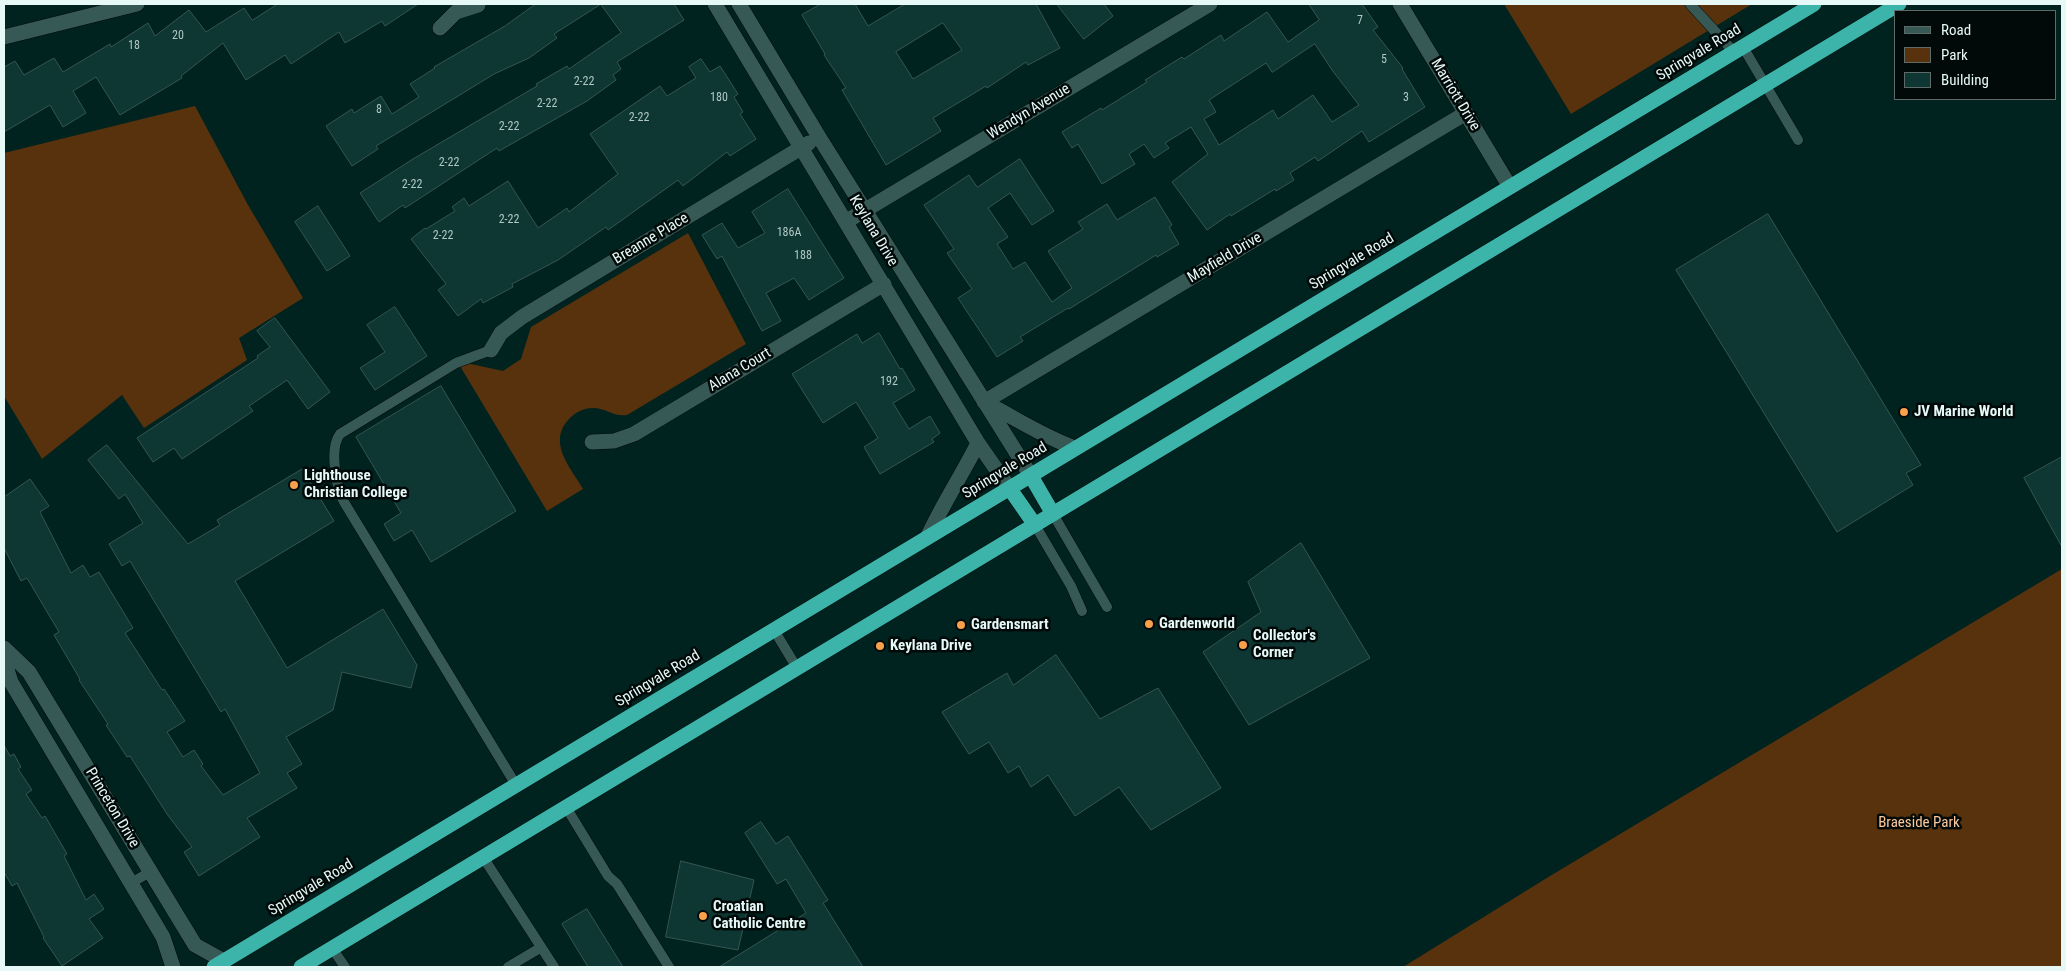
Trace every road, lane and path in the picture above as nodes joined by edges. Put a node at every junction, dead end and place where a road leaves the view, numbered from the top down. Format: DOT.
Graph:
graph roads {
  1 [pos="137,4"];
  2 [pos="715,4"];
  3 [pos="739,4"];
  4 [pos="1210,4"];
  5 [pos="1400,4"];
  6 [pos="1690,4"];
  7 [pos="1814,4"];
  8 [pos="1899,4"];
  9 [pos="478,5"];
  10 [pos="453,8"];
  11 [pos="440,28"];
  12 [pos="4,37"];
  13 [pos="1738,50"];
  14 [pos="1765,85"];
  15 [pos="1466,114"];
  16 [pos="819,137"];
  17 [pos="1798,140"];
  18 [pos="801,148"];
  19 [pos="1510,187"];
  20 [pos="865,210"];
  21 [pos="847,221"];
  22 [pos="884,284"];
  23 [pos="491,350"];
  24 [pos="984,402"];
  25 [pos="592,442"];
  26 [pos="978,443"];
  27 [pos="1075,448"];
  28 [pos="1030,476"];
  29 [pos="1010,489"];
  30 [pos="1053,514"];
  31 [pos="1035,525"];
  32 [pos="927,538"];
  33 [pos="1107,607"];
  34 [pos="1082,611"];
  35 [pos="774,630"];
  36 [pos="4,648"];
  37 [pos="4,660"];
  38 [pos="797,668"];
  39 [pos="73,743"];
  40 [pos="54,754"];
  41 [pos="516,785"];
  42 [pos="566,807"];
  43 [pos="483,857"];
  44 [pos="150,872"];
  45 [pos="131,883"];
  46 [pos="332,948"];
  47 [pos="540,948"];
  48 [pos="219,964"];
  49 [pos="173,967"];
  50 [pos="301,967"];
  51 [pos="345,967"];
  52 [pos="508,967"];
  53 [pos="554,967"];
  54 [pos="669,967"];
  1 -- 12 [label="street"];
  2 -- 18 [label="street, Keylana Drive"];
  3 -- 16 [label="street, Keylana Drive"];
  4 -- 20 [label="street, Wendyn Avenue"];
  5 -- 15 [label="street, Marriott Drive"];
  6 -- 13 [label="lane"];
  7 -- 13 [label="highway, Springvale Road"];
  8 -- 14 [label="highway"];
  9 -- 10 [label="street"];
  10 -- 11 [label="street"];
  13 -- 14 [label="lane"];
  13 -- 19 [label="highway, Springvale Road"];
  14 -- 17 [label="lane"];
  14 -- 30 [label="highway"];
  15 -- 19 [label="street, Marriott Drive"];
  15 -- 24 [label="street, Mayfield Drive"];
  16 -- 18 [label="street, Breanne Place"];
  16 -- 20 [label="street, Keylana Drive"];
  18 -- 21 [label="street, Keylana Drive"];
  18 -- 23 [label="street, Breanne Place"];
  19 -- 27 [label="highway, Springvale Road"];
  20 -- 21 [label="street, Wendyn Avenue"];
  20 -- 24 [label="street, Keylana Drive"];
  21 -- 22 [label="street, Keylana Drive"];
  22 -- 25 [label="street, Alana Court"];
  22 -- 26 [label="street, Keylana Drive"];
  23 -- 41 [label="lane"];
  24 -- 27 [label="street"];
  24 -- 28 [label="street, Keylana Drive"];
  26 -- 29 [label="street, Keylana Drive"];
  26 -- 32 [label="street"];
  27 -- 28 [label="highway, Springvale Road"];
  28 -- 29 [label="highway, Springvale Road"];
  28 -- 30 [label="highway, Keylana Drive"];
  29 -- 31 [label="highway, Keylana Drive"];
  29 -- 32 [label="highway, Springvale Road"];
  30 -- 31 [label="highway"];
  30 -- 33 [label="lane"];
  31 -- 34 [label="lane"];
  31 -- 38 [label="highway"];
  32 -- 35 [label="highway, Springvale Road"];
  35 -- 38 [label="lane"];
  35 -- 41 [label="highway, Springvale Road"];
  36 -- 39 [label="street, Princeton Drive"];
  37 -- 40 [label="street, Princeton Drive"];
  38 -- 42 [label="highway"];
  39 -- 40 [label="lane"];
  39 -- 44 [label="street, Princeton Drive"];
  40 -- 45 [label="street, Princeton Drive"];
  41 -- 48 [label="highway, Springvale Road"];
  42 -- 43 [label="highway"];
  42 -- 54 [label="lane"];
  43 -- 46 [label="highway"];
  43 -- 47 [label="lane"];
  44 -- 45 [label="lane"];
  44 -- 48 [label="street, Princeton Drive"];
  45 -- 49 [label="street, Princeton Drive"];
  46 -- 50 [label="highway"];
  46 -- 51 [label="lane"];
  47 -- 52 [label="lane"];
  47 -- 53 [label="lane"];
}
